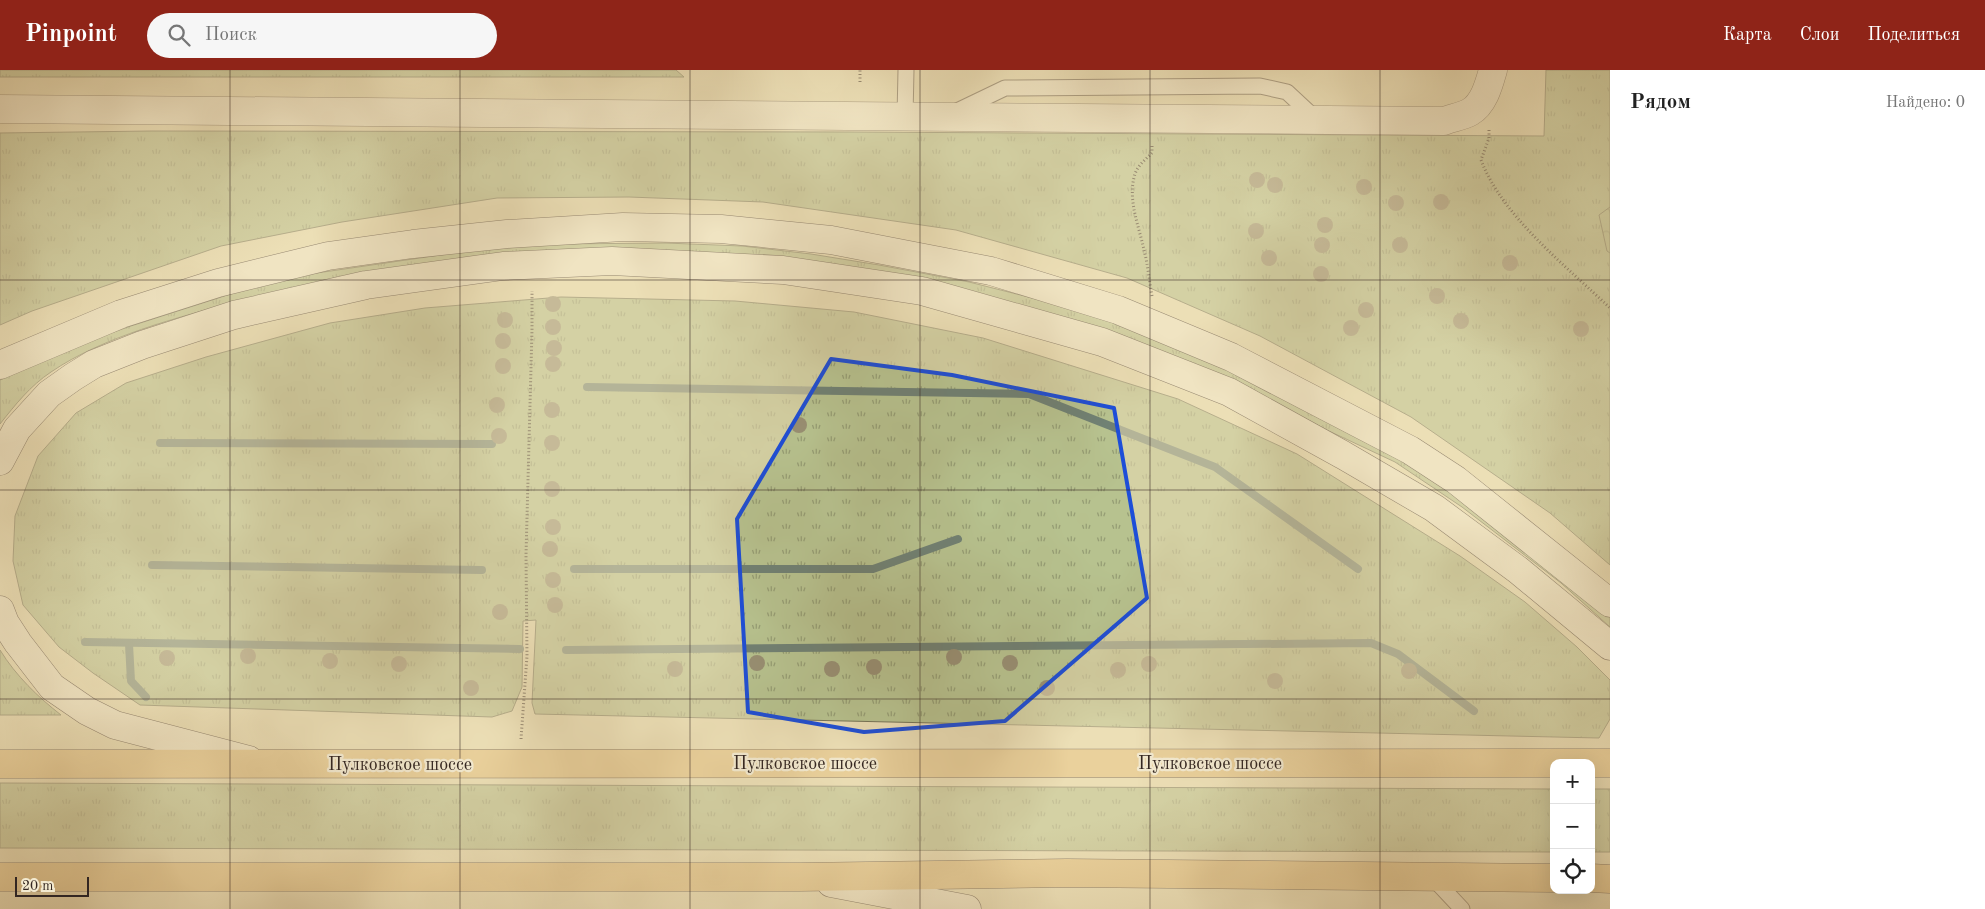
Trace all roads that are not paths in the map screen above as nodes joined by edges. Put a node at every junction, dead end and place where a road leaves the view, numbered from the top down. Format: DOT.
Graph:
graph roads {
  1 [pos="906,70"];
  2 [pos="1493,70"];
  3 [pos="0,109"];
  4 [pos="905,116"];
  5 [pos="0,365"];
  6 [pos="0,461"];
  7 [pos="1610,603"];
  8 [pos="0,610"];
  9 [pos="1610,646"];
  10 [pos="1610,763"];
  11 [pos="0,764"];
  12 [pos="263,764"];
  13 [pos="0,877"];
  14 [pos="800,877"];
  15 [pos="1432,877"];
  16 [pos="1550,878"];
  17 [pos="1595,878"];
  18 [pos="1610,878"];
  19 [pos="967,909"];
  20 [pos="1462,909"];
  1 -- 4 [label="lane"];
  2 -- 4 [label="main road"];
  3 -- 4 [label="main road"];
  5 -- 7 [label="main road"];
  6 -- 9 [label="main road"];
  8 -- 12 [label="main road"];
  10 -- 12 [label="highway, Пулковское шоссе"];
  11 -- 12 [label="highway, Пулковское шоссе"];
  13 -- 14 [label="highway"];
  14 -- 15 [label="highway"];
  14 -- 19 [label="main road"];
  15 -- 16 [label="highway"];
  15 -- 20 [label="lane"];
  17 -- 18 [label="highway"];
}
